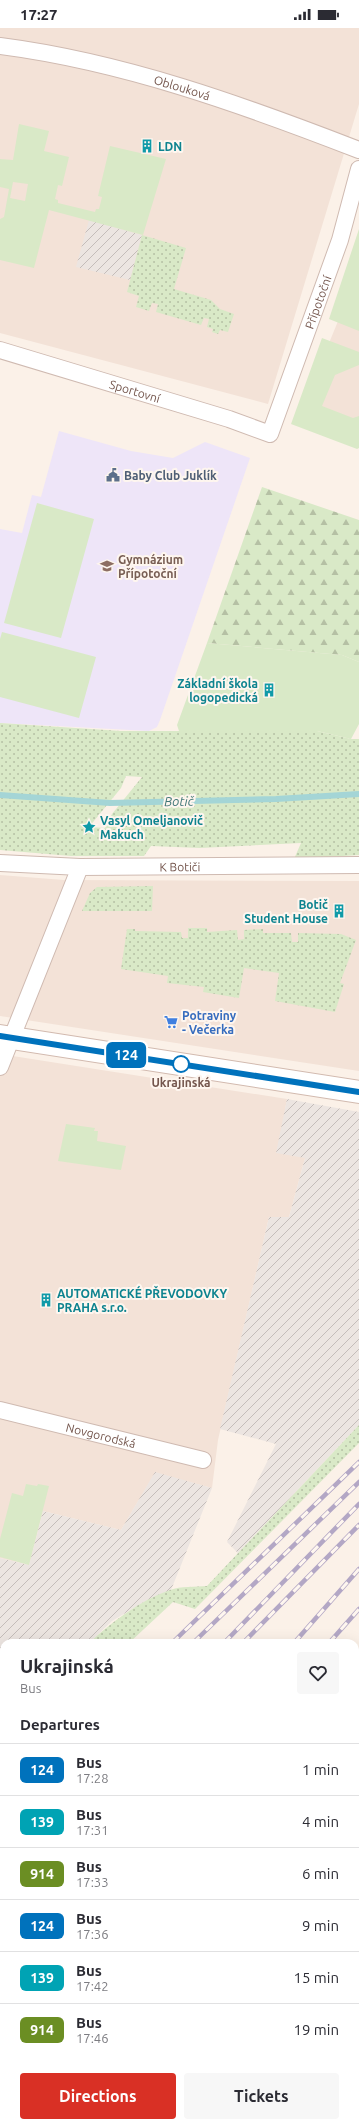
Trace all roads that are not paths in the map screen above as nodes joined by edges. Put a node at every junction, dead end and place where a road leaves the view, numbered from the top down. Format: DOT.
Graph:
graph roads {
  1 [pos="0,46"];
  2 [pos="359,150"];
  3 [pos="359,168"];
  4 [pos="0,350"];
  5 [pos="270,434"];
  6 [pos="0,863"];
  7 [pos="359,865"];
  8 [pos="80,867"];
  9 [pos="6,1037"];
  10 [pos="0,1067"];
  11 [pos="359,1092"];
  12 [pos="0,1410"];
  13 [pos="203,1460"];
  1 -- 2 [label="street, Oblouková"];
  3 -- 5 [label="street, Přípotoční"];
  4 -- 5 [label="street, Sportovní"];
  6 -- 8 [label="street, K Botiči"];
  7 -- 8 [label="street, K Botiči"];
  8 -- 9 [label="street"];
  9 -- 10 [label="street"];
  9 -- 11 [label="street"];
  12 -- 13 [label="street, Novgorodská"];
}
